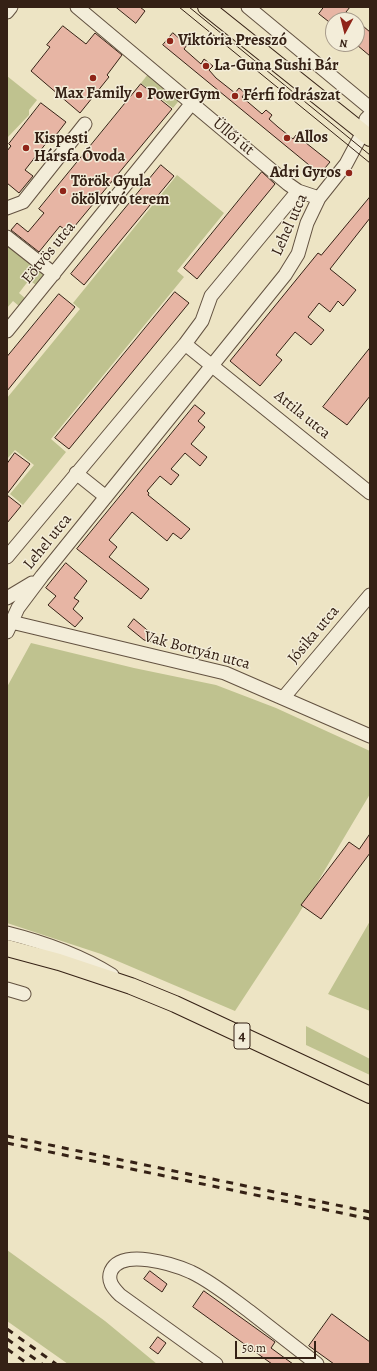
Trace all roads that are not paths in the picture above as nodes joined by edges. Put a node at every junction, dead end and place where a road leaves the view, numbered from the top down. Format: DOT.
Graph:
graph roads {
  1 [pos="11,7"];
  2 [pos="77,7"];
  3 [pos="206,7"];
  4 [pos="248,7"];
  5 [pos="7,12"];
  6 [pos="192,103"];
  7 [pos="370,108"];
  8 [pos="370,114"];
  9 [pos="85,124"];
  10 [pos="366,135"];
  11 [pos="298,191"];
  12 [pos="319,198"];
  13 [pos="7,208"];
  14 [pos="7,237"];
  15 [pos="54,274"];
  16 [pos="7,331"];
  17 [pos="185,344"];
  18 [pos="212,364"];
  19 [pos="76,473"];
  20 [pos="370,493"];
  21 [pos="106,497"];
  22 [pos="7,557"];
  23 [pos="42,576"];
  24 [pos="370,595"];
  25 [pos="7,598"];
  26 [pos="9,625"];
  27 [pos="284,697"];
  28 [pos="370,736"];
  29 [pos="7,933"];
  30 [pos="7,948"];
  31 [pos="131,986"];
  32 [pos="7,989"];
  33 [pos="24,994"];
  34 [pos="370,1094"];
  35 [pos="216,1364"];
  36 [pos="317,1364"];
  1 -- 5 [label="street"];
  2 -- 6 [label="street, Üllői út"];
  3 -- 10 [label="main road"];
  4 -- 7 [label="street"];
  6 -- 11 [label="street, Üllői út"];
  6 -- 15 [label="street, Eötvös utca"];
  8 -- 10 [label="street, Lehel utca"];
  9 -- 13 [label="street"];
  10 -- 12 [label="street, Lehel utca"];
  11 -- 12 [label="street, Üllői út"];
  11 -- 17 [label="street, Lehel utca"];
  12 -- 18 [label="street, Lehel utca"];
  14 -- 15 [label="street"];
  15 -- 16 [label="street, Eötvös utca"];
  17 -- 18 [label="street"];
  17 -- 19 [label="street, Lehel utca"];
  18 -- 20 [label="street, Attila utca"];
  18 -- 21 [label="street, Lehel utca"];
  19 -- 21 [label="street"];
  19 -- 22 [label="street, Lehel utca"];
  21 -- 23 [label="street, Lehel utca"];
  23 -- 25 [label="street"];
  23 -- 26 [label="street, Lehel utca"];
  24 -- 27 [label="street, Jósika utca"];
  26 -- 27 [label="street, Vak Bottyán utca"];
  27 -- 28 [label="street, Vak Bottyán utca"];
  29 -- 31 [label="street"];
  30 -- 31 [label="main road, 4"];
  31 -- 34 [label="main road, 4"];
  32 -- 33 [label="street"];
  35 -- 36 [label="street"];
}
